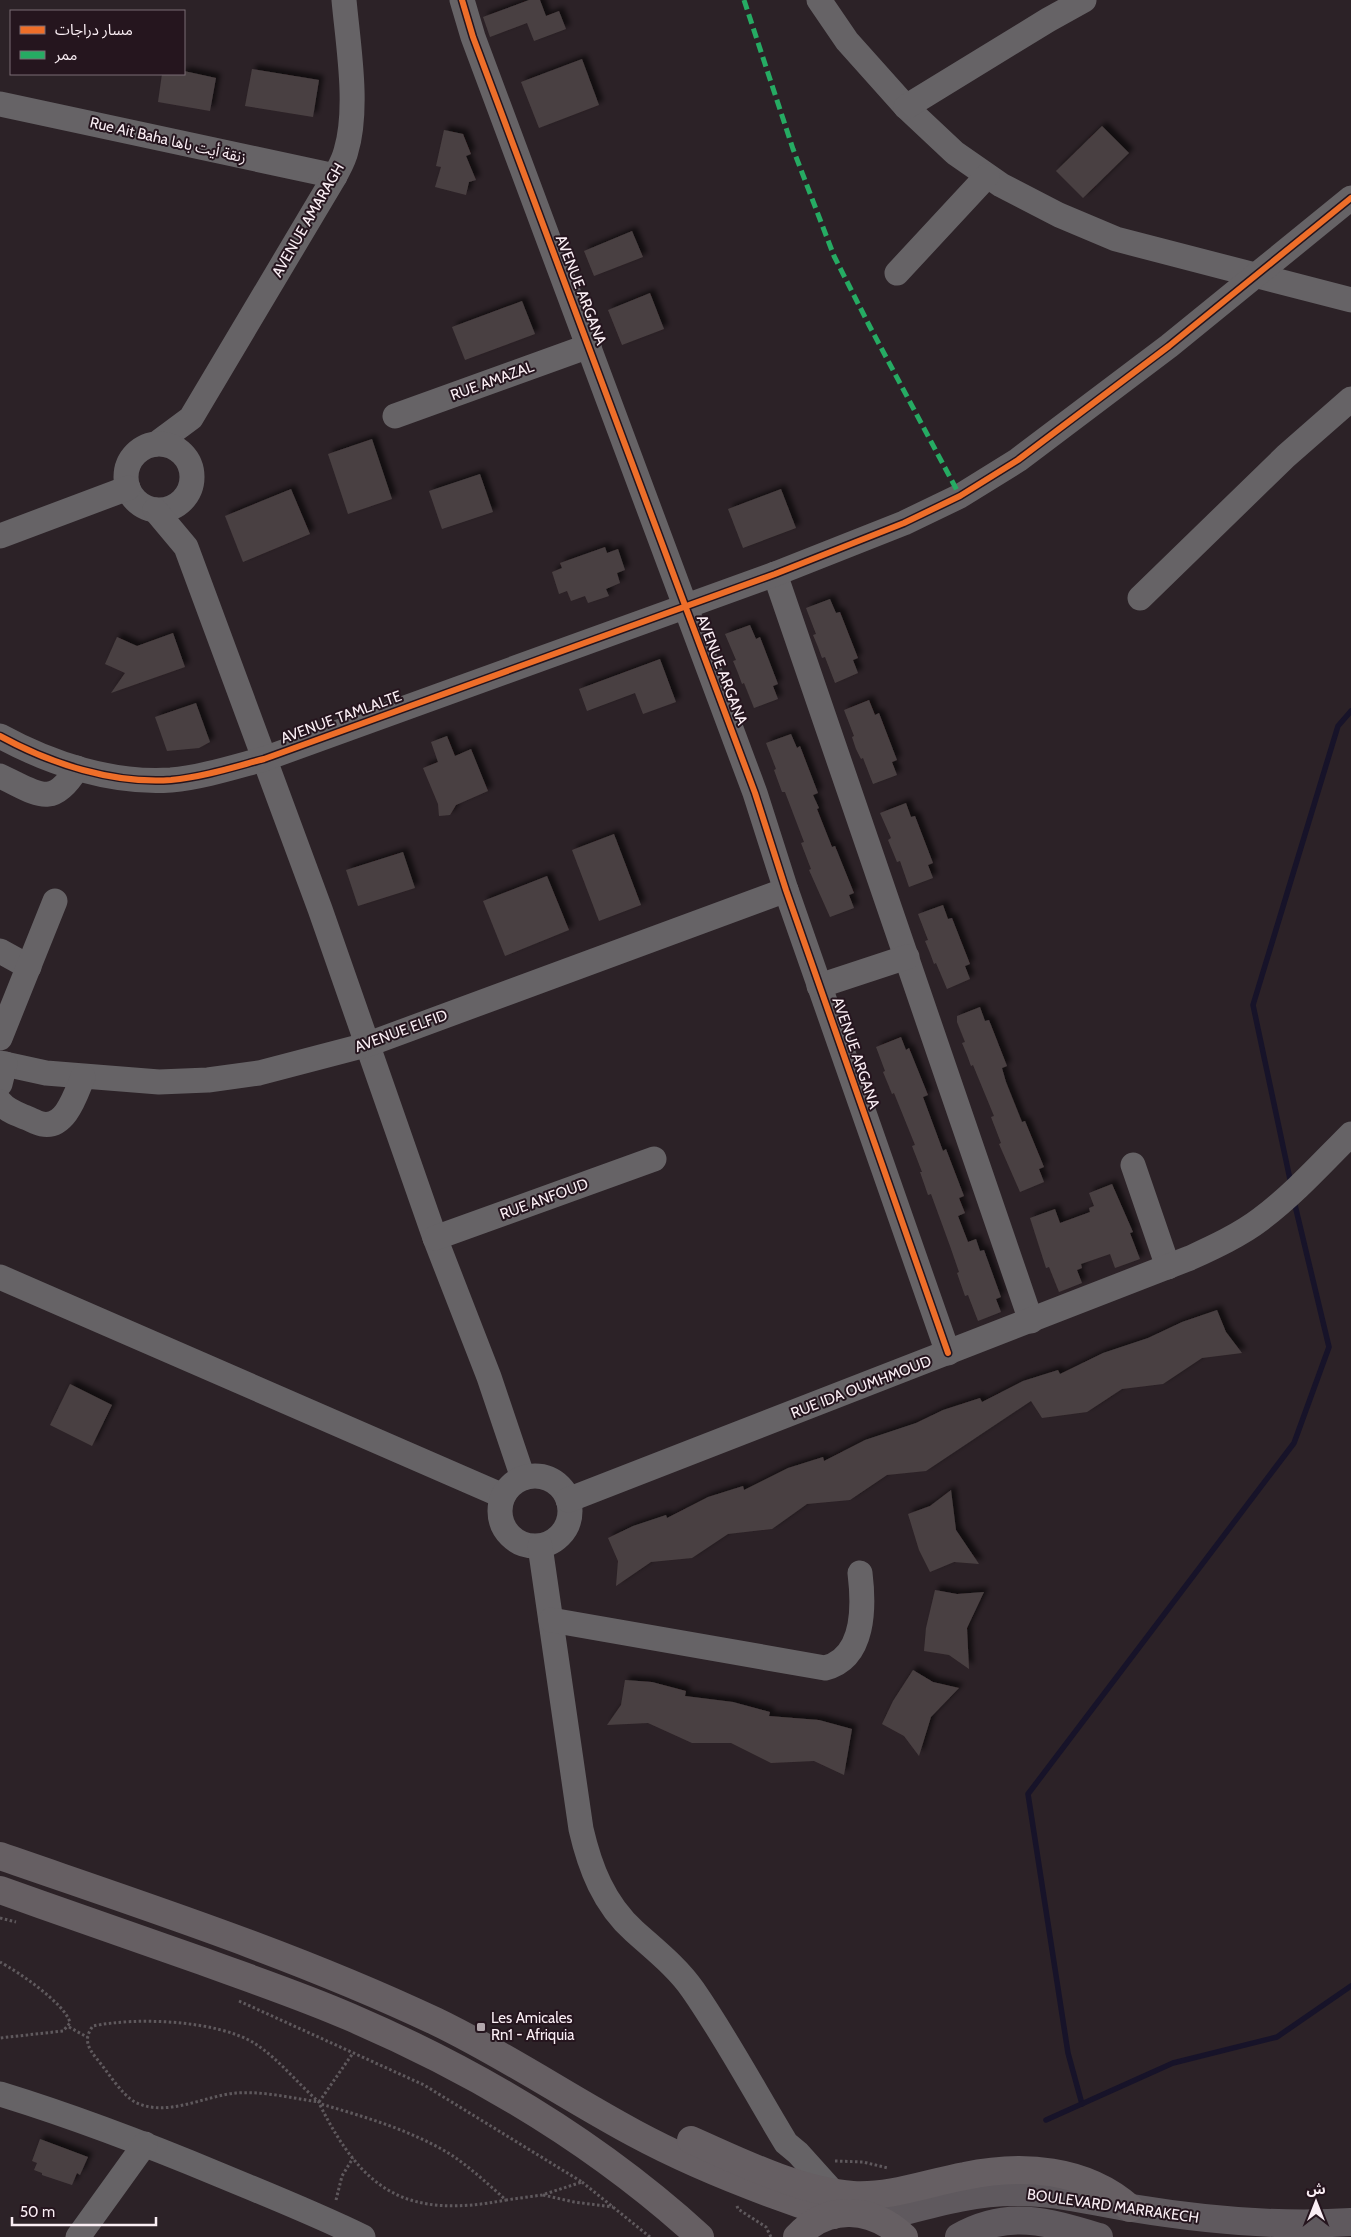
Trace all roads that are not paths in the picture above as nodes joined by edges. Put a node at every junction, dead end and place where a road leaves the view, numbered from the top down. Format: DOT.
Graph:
graph roads {
  1 [pos="344,0"];
  2 [pos="462,0"];
  3 [pos="819,0"];
  4 [pos="1084,0"];
  5 [pos="0,104"];
  6 [pos="906,107"];
  7 [pos="335,176"];
  8 [pos="987,176"];
  9 [pos="1351,198"];
  10 [pos="897,272"];
  11 [pos="1258,275"];
  12 [pos="1351,300"];
  13 [pos="589,346"];
  14 [pos="1351,399"];
  15 [pos="395,416"];
  16 [pos="191,418"];
  17 [pos="156,444"];
  18 [pos="188,460"];
  19 [pos="128,488"];
  20 [pos="185,498"];
  21 [pos="154,510"];
  22 [pos="0,536"];
  23 [pos="186,547"];
  24 [pos="775,574"];
  25 [pos="1140,598"];
  26 [pos="684,607"];
  27 [pos="0,736"];
  28 [pos="264,759"];
  29 [pos="78,768"];
  30 [pos="0,776"];
  31 [pos="786,890"];
  32 [pos="55,901"];
  33 [pos="0,952"];
  34 [pos="907,958"];
  35 [pos="29,967"];
  36 [pos="819,986"];
  37 [pos="0,1038"];
  38 [pos="366,1045"];
  39 [pos="2,1070"];
  40 [pos="83,1077"];
  41 [pos="0,1102"];
  42 [pos="1351,1134"];
  43 [pos="654,1159"];
  44 [pos="1133,1165"];
  45 [pos="435,1238"];
  46 [pos="1168,1267"];
  47 [pos="0,1278"];
  48 [pos="1031,1321"];
  49 [pos="948,1353"];
  50 [pos="523,1478"];
  51 [pos="503,1496"];
  52 [pos="568,1500"];
  53 [pos="540,1546"];
  54 [pos="860,1573"];
  55 [pos="551,1620"];
  56 [pos="0,1856"];
  57 [pos="0,1890"];
  58 [pos="0,2094"];
  59 [pos="635,2133"];
  60 [pos="786,2142"];
  61 [pos="145,2144"];
  62 [pos="774,2174"];
  63 [pos="833,2204"];
  64 [pos="1130,2208"];
  65 [pos="877,2218"];
  66 [pos="1351,2222"];
  67 [pos="78,2237"];
  68 [pos="363,2237"];
  69 [pos="700,2237"];
  70 [pos="797,2237"];
  71 [pos="904,2237"];
  72 [pos="959,2237"];
  73 [pos="1099,2237"];
  1 -- 7 [label="street, AVENUE AMARAGH"];
  2 -- 13 [label="street, AVENUE ARGANA"];
  3 -- 6 [label="street"];
  4 -- 6 [label="street"];
  5 -- 7 [label="street, Rue Ait Baha زنقة أيت باها"];
  6 -- 8 [label="street"];
  7 -- 16 [label="street, AVENUE AMARAGH"];
  8 -- 10 [label="street"];
  8 -- 11 [label="street"];
  9 -- 11 [label="street, AVENUE TAMLALTE"];
  11 -- 12 [label="street"];
  11 -- 24 [label="street, AVENUE TAMLALTE"];
  13 -- 15 [label="street, RUE AMAZAL"];
  13 -- 26 [label="street, AVENUE ARGANA"];
  14 -- 25 [label="street"];
  16 -- 17 [label="street, AVENUE AMARAGH"];
  16 -- 18 [label="street, AVENUE AMARAGH"];
  17 -- 18 [label="street"];
  17 -- 19 [label="street"];
  18 -- 20 [label="street"];
  19 -- 21 [label="street"];
  19 -- 22 [label="street"];
  20 -- 21 [label="street"];
  20 -- 23 [label="street"];
  21 -- 23 [label="street"];
  23 -- 28 [label="street"];
  24 -- 26 [label="street, AVENUE TAMLALTE"];
  24 -- 34 [label="street"];
  26 -- 28 [label="street, AVENUE TAMLALTE"];
  26 -- 31 [label="street, AVENUE ARGANA"];
  27 -- 29 [label="street, AVENUE TAMLALTE"];
  28 -- 29 [label="street, AVENUE TAMLALTE"];
  28 -- 38 [label="street"];
  29 -- 30 [label="street"];
  31 -- 36 [label="street, AVENUE ARGANA"];
  31 -- 38 [label="street, AVENUE ELFID"];
  32 -- 35 [label="street"];
  33 -- 35 [label="street"];
  34 -- 36 [label="street"];
  34 -- 48 [label="street"];
  35 -- 37 [label="street"];
  36 -- 49 [label="street, AVENUE ARGANA"];
  38 -- 40 [label="street, AVENUE ELFID"];
  38 -- 45 [label="street"];
  39 -- 40 [label="street, AVENUE ELFID"];
  40 -- 41 [label="street"];
  42 -- 46 [label="street, RUE IDA OUMHMOUD"];
  43 -- 45 [label="street, RUE ANFOUD"];
  44 -- 46 [label="street"];
  45 -- 50 [label="street"];
  46 -- 48 [label="street, RUE IDA OUMHMOUD"];
  47 -- 51 [label="street"];
  48 -- 49 [label="street, RUE IDA OUMHMOUD"];
  49 -- 52 [label="street, RUE IDA OUMHMOUD"];
  50 -- 51 [label="street"];
  50 -- 52 [label="street"];
  51 -- 53 [label="street"];
  52 -- 53 [label="street"];
  53 -- 55 [label="street"];
  54 -- 55 [label="street"];
  55 -- 60 [label="street"];
  56 -- 59 [label="highway"];
  57 -- 69 [label="highway"];
  58 -- 61 [label="street"];
  59 -- 62 [label="highway"];
  59 -- 63 [label="highway"];
  60 -- 62 [label="street"];
  60 -- 63 [label="street"];
  61 -- 67 [label="street"];
  61 -- 68 [label="street"];
  62 -- 63 [label="highway"];
  63 -- 64 [label="highway"];
  63 -- 65 [label="highway"];
  63 -- 70 [label="highway"];
  64 -- 65 [label="main road, BOULEVARD MARRAKECH"];
  64 -- 66 [label="main road, BOULEVARD MARRAKECH"];
  65 -- 71 [label="highway"];
  72 -- 73 [label="main road, BOULEVARD MARRAKECH"];
}
